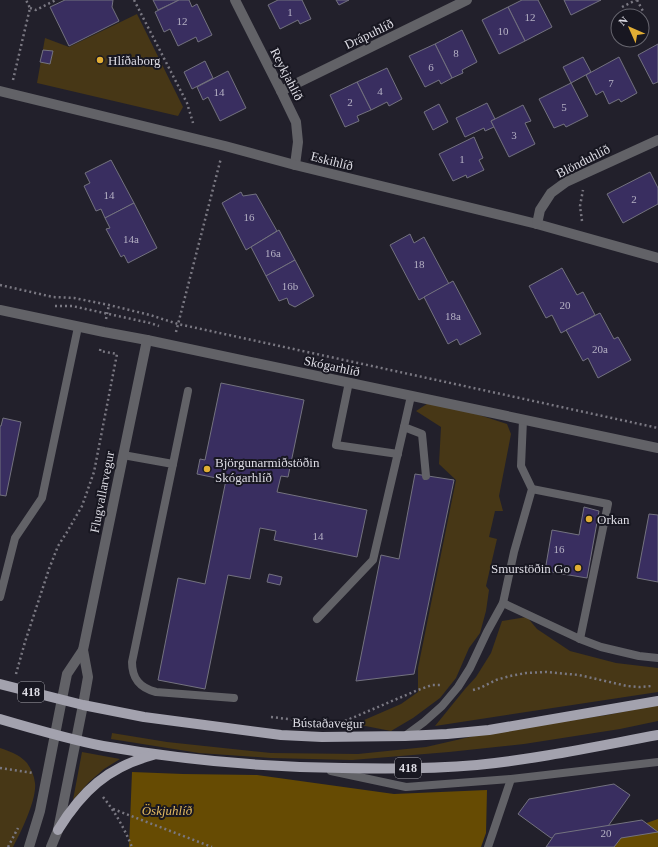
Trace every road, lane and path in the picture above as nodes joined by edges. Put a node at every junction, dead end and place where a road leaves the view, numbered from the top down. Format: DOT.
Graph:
graph roads {
  1 [pos="26,0"];
  2 [pos="56,0"];
  3 [pos="134,0"];
  4 [pos="235,0"];
  5 [pos="467,0"];
  6 [pos="637,0"];
  7 [pos="622,7"];
  8 [pos="30,8"];
  9 [pos="13,81"];
  10 [pos="0,91"];
  11 [pos="281,91"];
  12 [pos="194,125"];
  13 [pos="658,140"];
  14 [pos="221,158"];
  15 [pos="295,165"];
  16 [pos="601,166"];
  17 [pos="582,221"];
  18 [pos="536,224"];
  19 [pos="658,258"];
  20 [pos="0,285"];
  21 [pos="0,310"];
  22 [pos="178,324"];
  23 [pos="78,327"];
  24 [pos="176,332"];
  25 [pos="147,340"];
  26 [pos="100,351"];
  27 [pos="349,382"];
  28 [pos="188,391"];
  29 [pos="411,396"];
  30 [pos="523,420"];
  31 [pos="404,427"];
  32 [pos="658,428"];
  33 [pos="658,448"];
  34 [pos="398,454"];
  35 [pos="123,455"];
  36 [pos="173,464"];
  37 [pos="426,476"];
  38 [pos="532,489"];
  39 [pos="0,597"];
  40 [pos="503,603"];
  41 [pos="317,619"];
  42 [pos="580,639"];
  43 [pos="83,650"];
  44 [pos="658,658"];
  45 [pos="15,679"];
  46 [pos="0,684"];
  47 [pos="654,686"];
  48 [pos="458,687"];
  49 [pos="234,698"];
  50 [pos="62,699"];
  51 [pos="658,701"];
  52 [pos="83,705"];
  53 [pos="271,717"];
  54 [pos="0,719"];
  55 [pos="302,720"];
  56 [pos="340,723"];
  57 [pos="55,735"];
  58 [pos="658,735"];
  59 [pos="405,736"];
  60 [pos="76,740"];
  61 [pos="157,754"];
  62 [pos="658,762"];
  63 [pos="0,768"];
  64 [pos="319,768"];
  65 [pos="28,772"];
  66 [pos="511,779"];
  67 [pos="100,793"];
  68 [pos="113,809"];
  69 [pos="58,830"];
  70 [pos="29,847"];
  71 [pos="51,847"];
  72 [pos="132,847"];
  73 [pos="212,847"];
  74 [pos="488,847"];
  1 -- 8 [label="path"];
  2 -- 8 [label="path"];
  3 -- 12 [label="path"];
  4 -- 11 [label="street, Reykjahlíð"];
  5 -- 11 [label="street, Drápuhlíð"];
  6 -- 7 [label="path"];
  8 -- 9 [label="path"];
  10 -- 15 [label="street, Eskihlíð"];
  11 -- 15 [label="street, Reykjahlíð"];
  13 -- 16 [label="street, Blönduhlíð"];
  14 -- 22 [label="path"];
  15 -- 18 [label="street, Eskihlíð"];
  16 -- 17 [label="path"];
  16 -- 18 [label="street, Blönduhlíð"];
  18 -- 19 [label="street, Eskihlíð"];
  20 -- 22 [label="path"];
  21 -- 23 [label="street, Skógarhlíð"];
  22 -- 24 [label="path"];
  22 -- 32 [label="path"];
  23 -- 25 [label="street, Skógarhlíð"];
  23 -- 39 [label="lane"];
  25 -- 27 [label="street, Skógarhlíð"];
  25 -- 35 [label="street, Flugvallarvegur"];
  26 -- 45 [label="path"];
  27 -- 29 [label="street, Skógarhlíð"];
  27 -- 34 [label="lane"];
  28 -- 36 [label="lane"];
  29 -- 30 [label="street, Skógarhlíð"];
  29 -- 31 [label="lane"];
  30 -- 33 [label="street, Skógarhlíð"];
  30 -- 38 [label="lane"];
  31 -- 34 [label="lane"];
  31 -- 37 [label="lane"];
  34 -- 41 [label="lane"];
  35 -- 36 [label="lane"];
  35 -- 43 [label="street, Flugvallarvegur"];
  36 -- 49 [label="lane"];
  38 -- 40 [label="lane"];
  38 -- 42 [label="lane"];
  40 -- 42 [label="lane"];
  40 -- 48 [label="lane"];
  42 -- 44 [label="lane"];
  43 -- 50 [label="street, Flugvallarvegur"];
  43 -- 52 [label="street, Flugvallarvegur"];
  46 -- 50 [label="main road, Bústaðavegur / 418"];
  47 -- 48 [label="path"];
  48 -- 56 [label="path"];
  48 -- 59 [label="lane"];
  50 -- 52 [label="main road, Bústaðavegur / 418"];
  50 -- 57 [label="street, Flugvallarvegur"];
  51 -- 59 [label="main road, Bústaðavegur / 418"];
  52 -- 59 [label="main road, Bústaðavegur / 418"];
  52 -- 60 [label="street, Flugvallarvegur"];
  53 -- 55 [label="path"];
  54 -- 57 [label="main road, 418"];
  57 -- 60 [label="main road, 418"];
  57 -- 70 [label="street, Flugvallarvegur"];
  58 -- 64 [label="main road, 418"];
  60 -- 61 [label="main road, 418"];
  60 -- 69 [label="street, Flugvallarvegur"];
  61 -- 64 [label="main road, 418"];
  61 -- 69 [label="main road"];
  62 -- 66 [label="lane"];
  63 -- 65 [label="path"];
  64 -- 66 [label="lane"];
  66 -- 74 [label="lane"];
  67 -- 68 [label="path"];
  68 -- 72 [label="path"];
  68 -- 73 [label="path"];
  69 -- 71 [label="street, Flugvallarvegur"];
}
